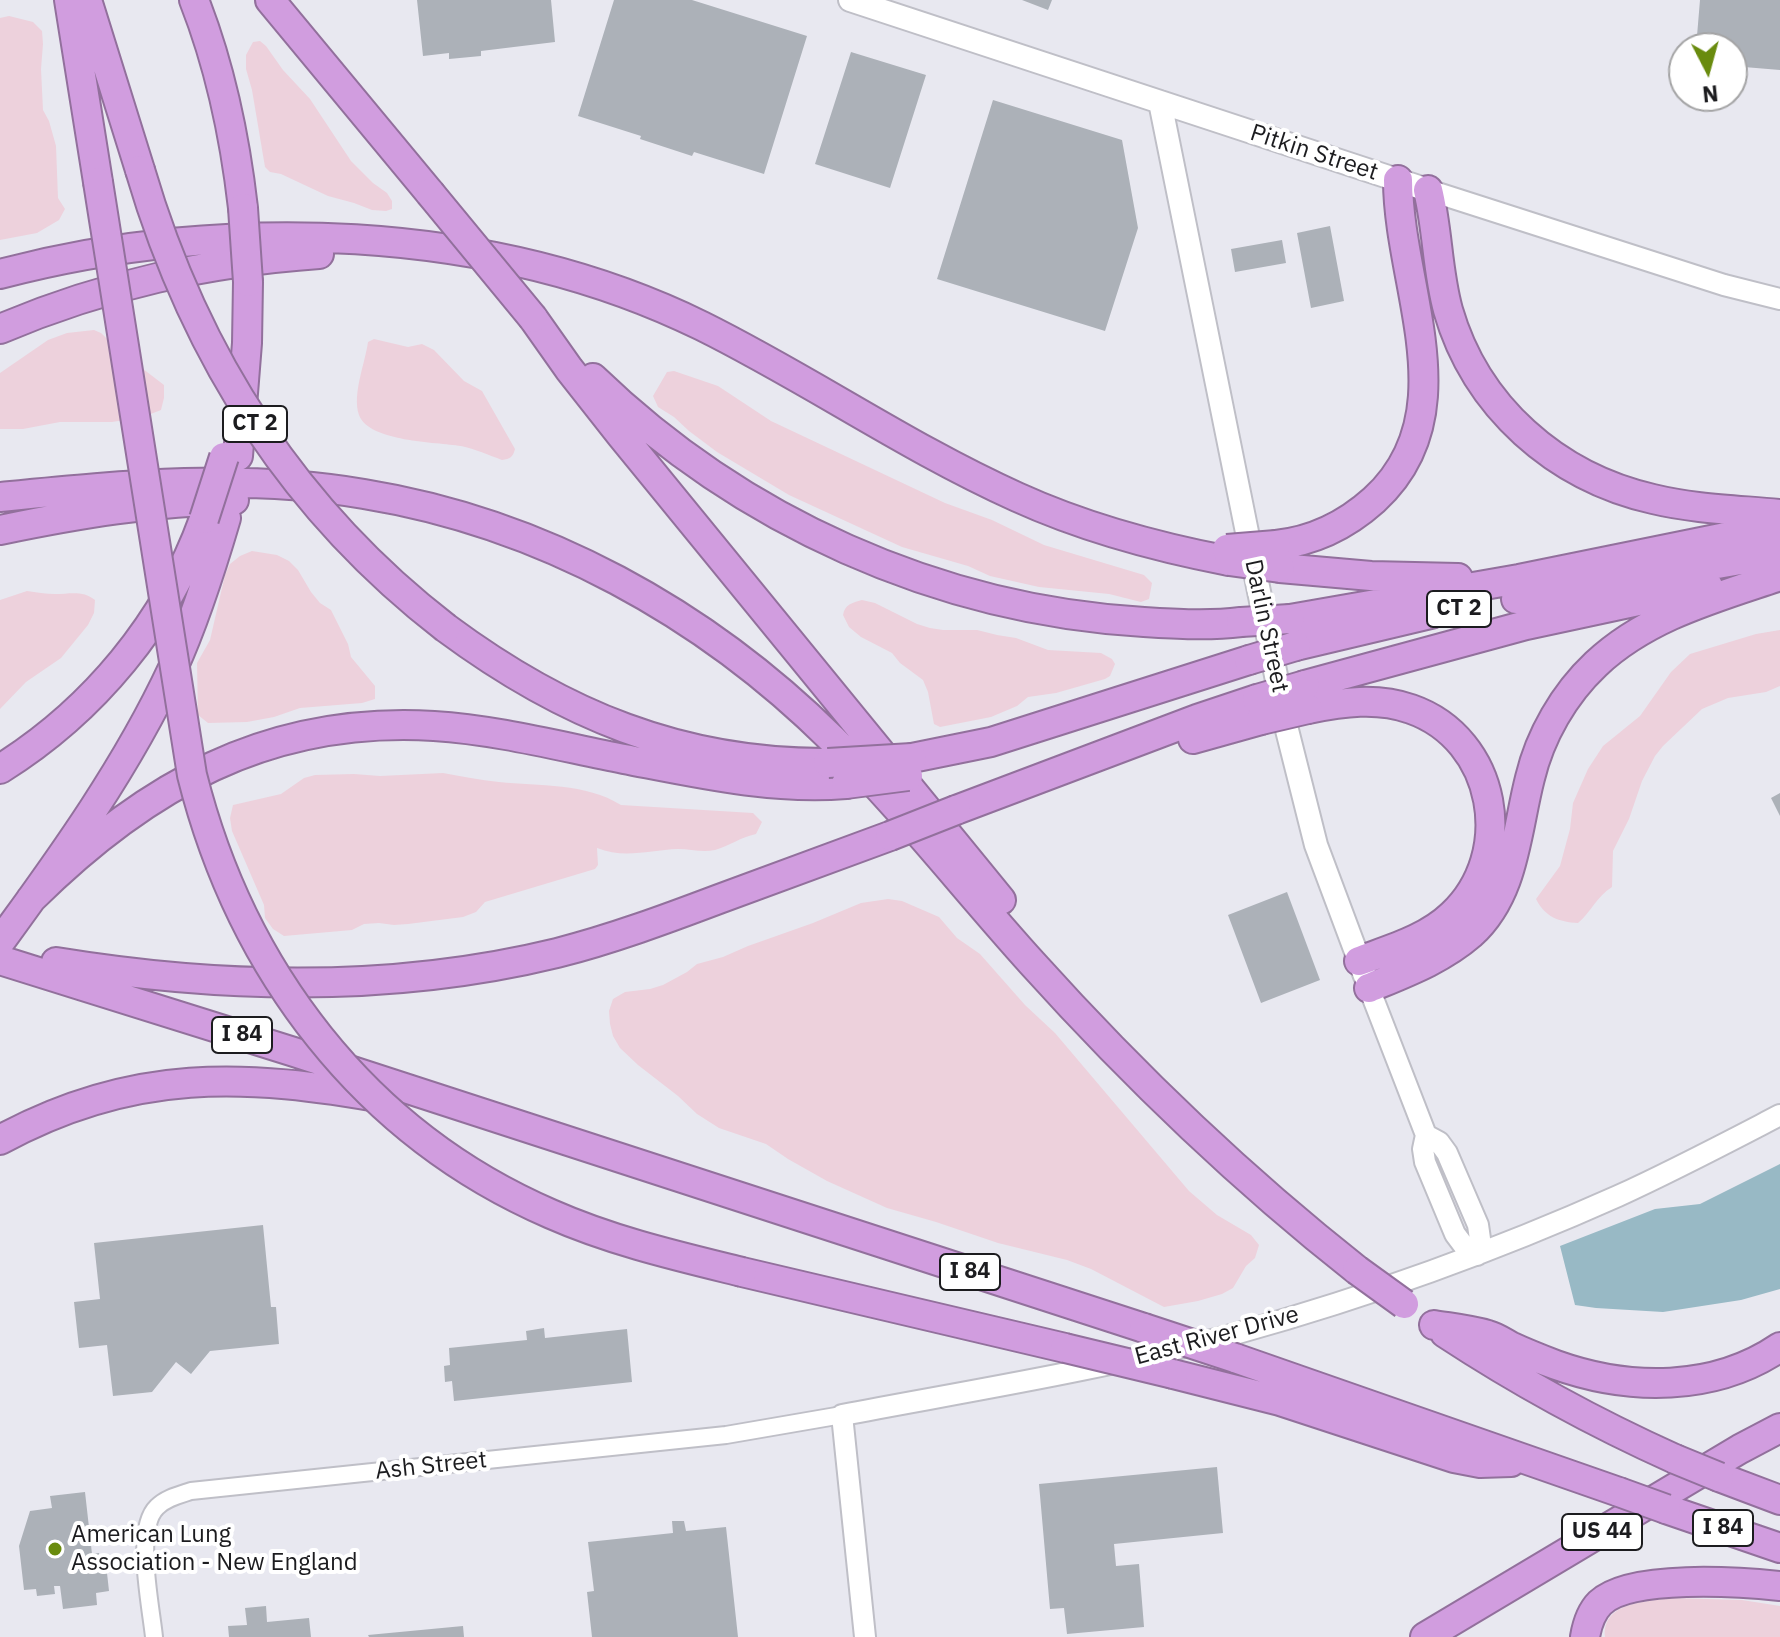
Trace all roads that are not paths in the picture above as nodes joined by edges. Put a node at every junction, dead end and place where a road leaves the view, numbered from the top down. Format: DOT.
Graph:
graph roads {
  1 [pos="194,0"];
  2 [pos="270,0"];
  3 [pos="850,0"];
  4 [pos="78,1"];
  5 [pos="1160,102"];
  6 [pos="1398,180"];
  7 [pos="1428,190"];
  8 [pos="435,248"];
  9 [pos="0,274"];
  10 [pos="1780,299"];
  11 [pos="533,318"];
  12 [pos="0,329"];
  13 [pos="0,497"];
  14 [pos="442,511"];
  15 [pos="1780,514"];
  16 [pos="215,518"];
  17 [pos="1780,526"];
  18 [pos="0,530"];
  19 [pos="1780,553"];
  20 [pos="1278,556"];
  21 [pos="1780,574"];
  22 [pos="1519,579"];
  23 [pos="1293,632"];
  24 [pos="1306,697"];
  25 [pos="0,769"];
  26 [pos="837,774"];
  27 [pos="31,899"];
  28 [pos="0,942"];
  29 [pos="0,953"];
  30 [pos="0,960"];
  31 [pos="1364,974"];
  32 [pos="1123,1060"];
  33 [pos="483,1113"];
  34 [pos="1780,1115"];
  35 [pos="0,1140"];
  36 [pos="1477,1255"];
  37 [pos="1434,1325"];
  38 [pos="1780,1347"];
  39 [pos="842,1415"];
  40 [pos="1780,1428"];
  41 [pos="1528,1461"];
  42 [pos="1780,1500"];
  43 [pos="1780,1548"];
  44 [pos="1780,1586"];
  45 [pos="154,1637"];
  46 [pos="865,1637"];
  47 [pos="1425,1637"];
  48 [pos="1585,1637"];
  1 -- 16 [label="highway, bridge"];
  2 -- 11 [label="highway, CT 2, bridge"];
  3 -- 5 [label="main road, Pitkin Street"];
  4 -- 26 [label="highway, CT 2, bridge"];
  4 -- 41 [label="highway, bridge"];
  5 -- 6 [label="main road, Pitkin Street"];
  5 -- 31 [label="main road, Darlin Street"];
  6 -- 7 [label="main road, Pitkin Street"];
  6 -- 20 [label="highway"];
  7 -- 10 [label="street, Pitkin Street"];
  7 -- 15 [label="highway"];
  8 -- 9 [label="highway"];
  8 -- 12 [label="highway"];
  8 -- 20 [label="highway, bridge"];
  11 -- 23 [label="highway, CT 2, bridge"];
  11 -- 32 [label="highway"];
  13 -- 14 [label="highway, I 84"];
  14 -- 18 [label="highway"];
  14 -- 32 [label="highway, I 84"];
  16 -- 25 [label="highway"];
  16 -- 27 [label="highway"];
  17 -- 22 [label="highway, CT 2"];
  19 -- 23 [label="highway, CT 2"];
  20 -- 22 [label="highway"];
  21 -- 24 [label="highway"];
  21 -- 31 [label="highway"];
  22 -- 23 [label="highway, CT 2"];
  23 -- 26 [label="highway, CT 2, bridge"];
  24 -- 29 [label="highway, bridge"];
  24 -- 31 [label="highway"];
  26 -- 27 [label="highway"];
  27 -- 28 [label="highway"];
  30 -- 33 [label="highway, I 84"];
  31 -- 36 [label="street, Darlin Street"];
  32 -- 37 [label="highway, I 84, bridge"];
  33 -- 35 [label="highway"];
  33 -- 41 [label="highway, I 84, bridge"];
  34 -- 36 [label="street, East River Drive"];
  36 -- 39 [label="street, East River Drive"];
  37 -- 38 [label="highway"];
  37 -- 42 [label="highway, I 84, bridge"];
  39 -- 45 [label="street, Ash Street"];
  39 -- 46 [label="street"];
  40 -- 47 [label="highway, US 44"];
  41 -- 43 [label="highway, I 84, bridge"];
  44 -- 48 [label="highway"];
}
